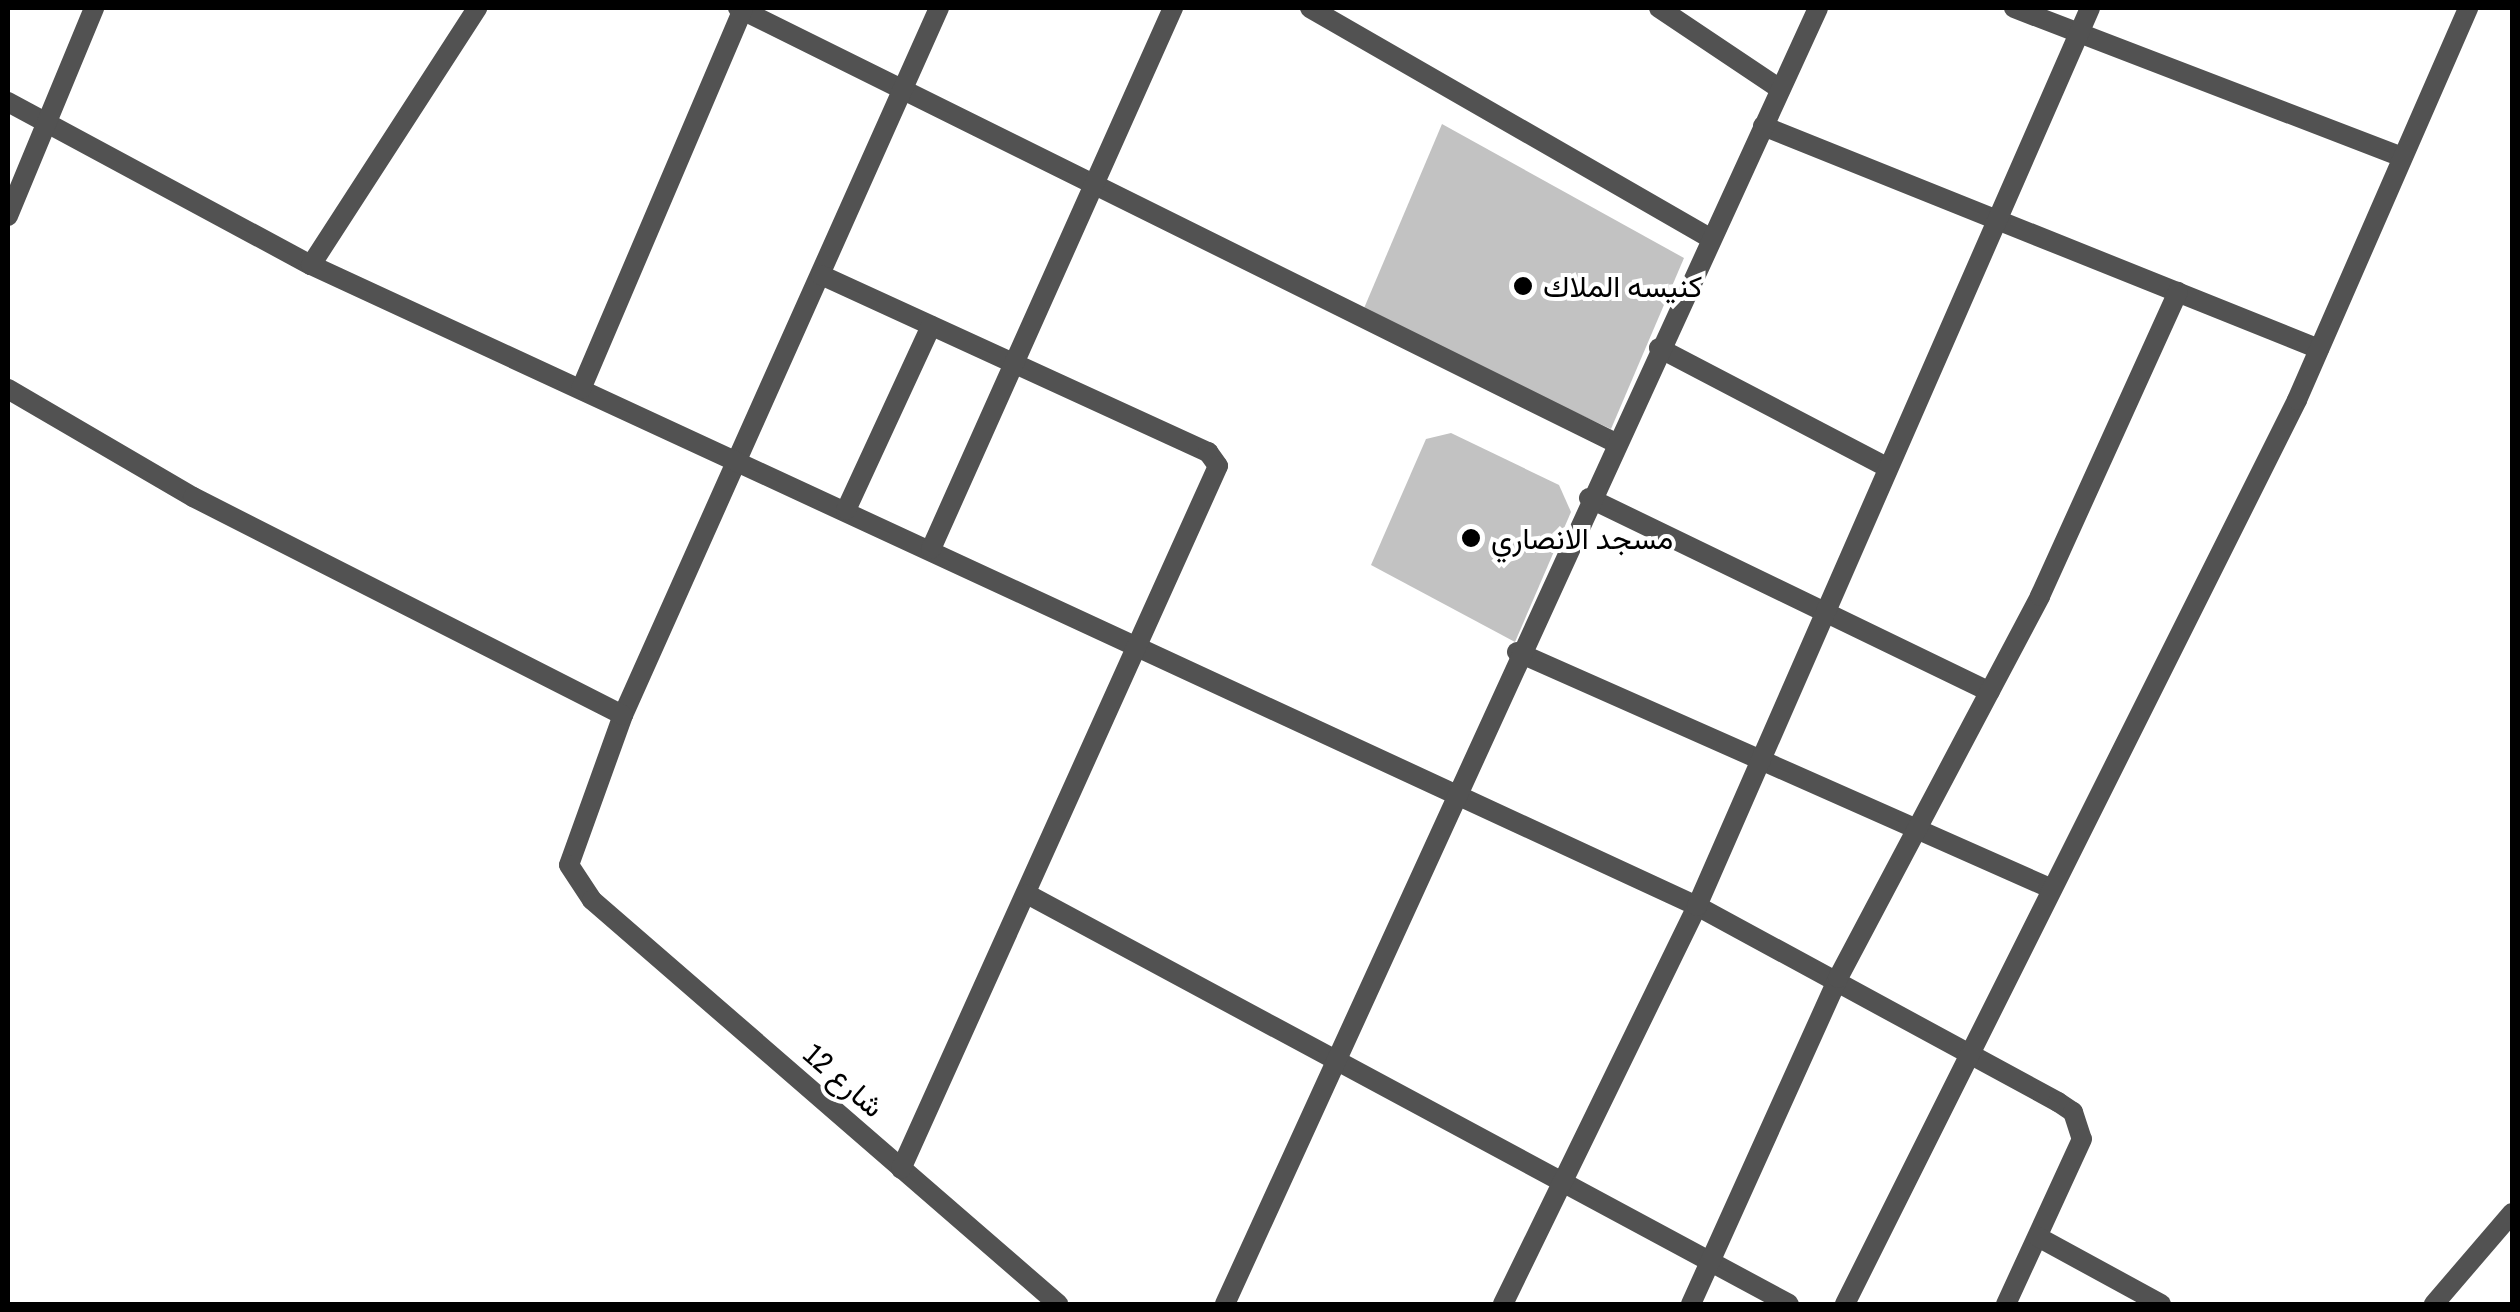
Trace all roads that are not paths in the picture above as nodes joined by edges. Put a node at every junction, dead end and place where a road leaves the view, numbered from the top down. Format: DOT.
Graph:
graph roads {
  1 [pos="94,8"];
  2 [pos="478,8"];
  3 [pos="938,8"];
  4 [pos="1173,8"];
  5 [pos="1310,8"];
  6 [pos="1659,8"];
  7 [pos="1818,8"];
  8 [pos="2014,8"];
  9 [pos="2090,8"];
  10 [pos="2468,8"];
  11 [pos="740,9"];
  12 [pos="2078,32"];
  13 [pos="1780,89"];
  14 [pos="903,90"];
  15 [pos="8,102"];
  16 [pos="46,122"];
  17 [pos="1763,126"];
  18 [pos="2402,156"];
  19 [pos="1094,184"];
  20 [pos="8,216"];
  21 [pos="1996,220"];
  22 [pos="1710,238"];
  23 [pos="311,264"];
  24 [pos="821,275"];
  25 [pos="2178,292"];
  26 [pos="931,326"];
  27 [pos="1659,348"];
  28 [pos="2319,349"];
  29 [pos="1014,364"];
  30 [pos="8,388"];
  31 [pos="580,390"];
  32 [pos="1616,444"];
  33 [pos="738,462"];
  34 [pos="1886,466"];
  35 [pos="1590,498"];
  36 [pos="846,510"];
  37 [pos="932,549"];
  38 [pos="1824,612"];
  39 [pos="1140,646"];
  40 [pos="1518,652"];
  41 [pos="1990,692"];
  42 [pos="623,714"];
  43 [pos="1760,760"];
  44 [pos="1451,794"];
  45 [pos="1915,828"];
  46 [pos="2052,889"];
  47 [pos="1027,894"];
  48 [pos="1697,906"];
  49 [pos="1838,978"];
  50 [pos="1970,1052"];
  51 [pos="1334,1059"];
  52 [pos="900,1169"];
  53 [pos="1564,1184"];
  54 [pos="2512,1213"];
  55 [pos="2038,1237"];
  56 [pos="1712,1263"];
  57 [pos="1058,1304"];
  58 [pos="1226,1304"];
  59 [pos="1503,1304"];
  60 [pos="1690,1304"];
  61 [pos="1789,1304"];
  62 [pos="1845,1304"];
  63 [pos="2006,1304"];
  64 [pos="2161,1304"];
  65 [pos="2434,1304"];
  1 -- 16 [label="street"];
  2 -- 23 [label="street"];
  3 -- 14 [label="street"];
  4 -- 19 [label="street"];
  5 -- 22 [label="street"];
  6 -- 13 [label="street"];
  7 -- 13 [label="street"];
  8 -- 12 [label="street"];
  9 -- 12 [label="street"];
  10 -- 18 [label="street"];
  11 -- 14 [label="street"];
  11 -- 31 [label="street"];
  12 -- 18 [label="street"];
  12 -- 21 [label="street"];
  13 -- 17 [label="street"];
  14 -- 19 [label="street"];
  14 -- 24 [label="street"];
  15 -- 16 [label="street"];
  16 -- 20 [label="street"];
  16 -- 23 [label="street"];
  17 -- 21 [label="street"];
  17 -- 22 [label="street"];
  18 -- 28 [label="street"];
  19 -- 29 [label="street"];
  19 -- 32 [label="street"];
  21 -- 25 [label="street"];
  21 -- 34 [label="street"];
  22 -- 27 [label="street"];
  23 -- 31 [label="street"];
  24 -- 26 [label="street"];
  24 -- 33 [label="street"];
  25 -- 28 [label="street"];
  25 -- 41 [label="street"];
  26 -- 29 [label="street"];
  26 -- 36 [label="street"];
  27 -- 32 [label="street"];
  27 -- 34 [label="street"];
  28 -- 46 [label="street"];
  29 -- 37 [label="street"];
  29 -- 39 [label="street"];
  30 -- 42 [label="street"];
  31 -- 33 [label="street"];
  32 -- 35 [label="street"];
  33 -- 36 [label="street"];
  33 -- 42 [label="street"];
  34 -- 38 [label="street"];
  35 -- 38 [label="street"];
  35 -- 40 [label="street"];
  36 -- 37 [label="street"];
  37 -- 39 [label="street"];
  38 -- 41 [label="street"];
  38 -- 43 [label="street"];
  39 -- 44 [label="street"];
  39 -- 47 [label="street"];
  40 -- 43 [label="street"];
  40 -- 44 [label="street"];
  41 -- 45 [label="street"];
  42 -- 52 [label="street, شارع 12"];
  43 -- 45 [label="street"];
  43 -- 48 [label="street"];
  44 -- 48 [label="street"];
  44 -- 51 [label="street"];
  45 -- 46 [label="street"];
  45 -- 49 [label="street"];
  46 -- 50 [label="street"];
  47 -- 51 [label="street"];
  47 -- 52 [label="street"];
  48 -- 49 [label="street"];
  48 -- 53 [label="street"];
  49 -- 50 [label="street"];
  49 -- 56 [label="street"];
  50 -- 55 [label="street"];
  50 -- 62 [label="street"];
  51 -- 53 [label="street"];
  51 -- 58 [label="street"];
  52 -- 57 [label="street, شارع 12"];
  53 -- 56 [label="street"];
  53 -- 59 [label="street"];
  54 -- 65 [label="street"];
  55 -- 63 [label="street"];
  55 -- 64 [label="street"];
  56 -- 60 [label="street"];
  56 -- 61 [label="street"];
}
